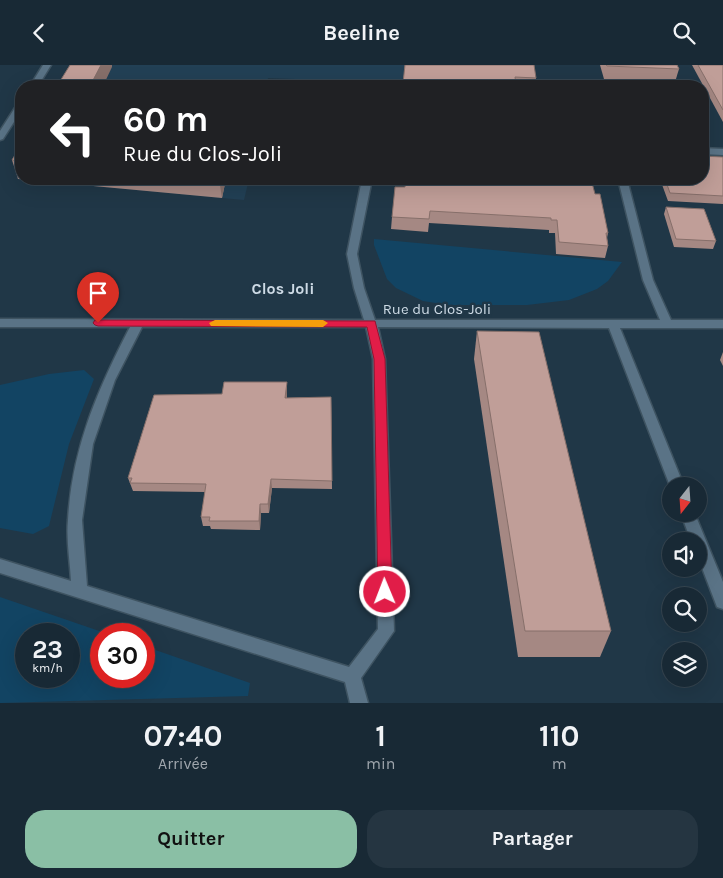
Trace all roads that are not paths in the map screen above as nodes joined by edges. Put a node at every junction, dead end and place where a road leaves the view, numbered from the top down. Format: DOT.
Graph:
graph roads {
  1 [pos="47,65"];
  2 [pos="38,80"];
  3 [pos="15,114"];
  4 [pos="0,137"];
  5 [pos="709,151"];
  6 [pos="723,152"];
  7 [pos="366,185"];
  8 [pos="624,185"];
  9 [pos="0,323"];
  10 [pos="138,323"];
  11 [pos="371,324"];
  12 [pos="613,324"];
  13 [pos="667,324"];
  14 [pos="723,325"];
  15 [pos="673,477"];
  16 [pos="692,523"];
  17 [pos="0,566"];
  18 [pos="79,591"];
  19 [pos="723,602"];
  20 [pos="352,676"];
  21 [pos="359,703"];
  1 -- 2 [label="street"];
  3 -- 4 [label="street"];
  5 -- 6 [label="street"];
  7 -- 11 [label="street"];
  8 -- 13 [label="street"];
  9 -- 10 [label="street, Rue du Clos-Joli"];
  10 -- 11 [label="street, Rue du Clos-Joli"];
  10 -- 18 [label="street"];
  11 -- 12 [label="street, Rue du Clos-Joli"];
  11 -- 20 [label="street"];
  12 -- 13 [label="street, Rue du Clos-Joli"];
  12 -- 15 [label="street"];
  13 -- 14 [label="street, Rue du Clos-Joli"];
  16 -- 19 [label="street"];
  17 -- 18 [label="street"];
  18 -- 20 [label="street"];
  20 -- 21 [label="street"];
}
